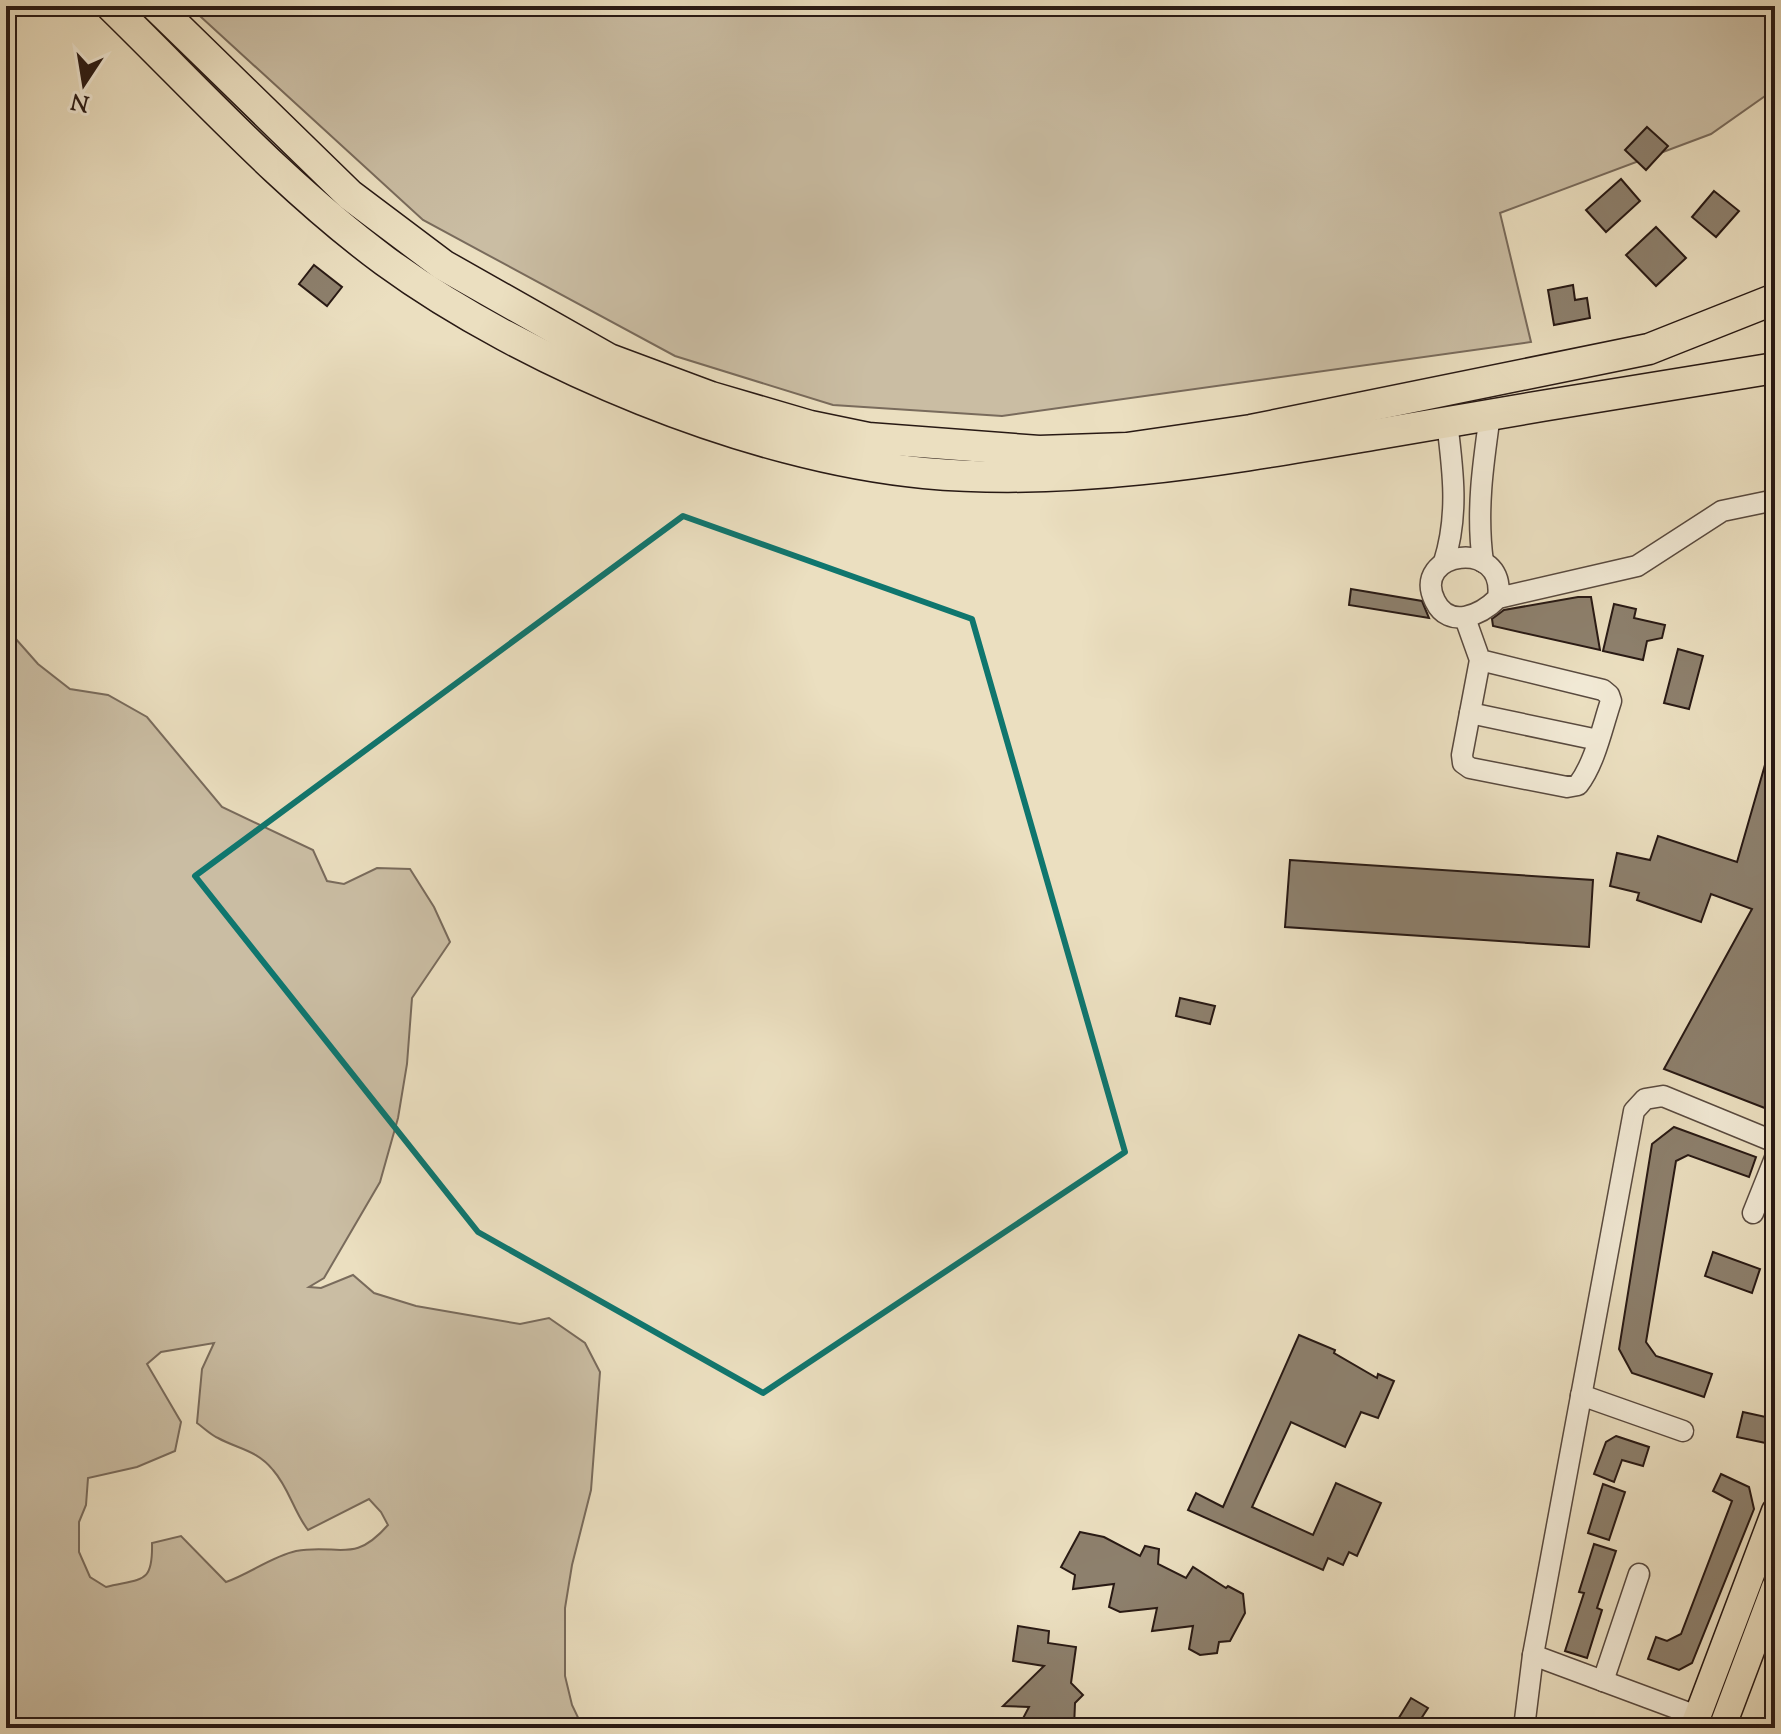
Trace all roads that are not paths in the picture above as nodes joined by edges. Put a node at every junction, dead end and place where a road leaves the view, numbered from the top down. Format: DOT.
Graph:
graph roads {
  1 [pos="111,6"];
  2 [pos="156,6"];
  3 [pos="1775,299"];
  4 [pos="1775,368"];
  5 [pos="1490,415"];
  6 [pos="1447,422"];
  7 [pos="1775,500"];
  8 [pos="1444,562"];
  9 [pos="1483,562"];
  10 [pos="1498,598"];
  11 [pos="1465,618"];
  12 [pos="1480,660"];
  13 [pos="1470,713"];
  14 [pos="1598,740"];
  15 [pos="1775,1142"];
  16 [pos="1775,1158"];
  17 [pos="1753,1213"];
  18 [pos="1581,1395"];
  19 [pos="1683,1431"];
  20 [pos="1775,1511"];
  21 [pos="1639,1574"];
  22 [pos="1775,1587"];
  23 [pos="1533,1655"];
  24 [pos="1603,1681"];
  25 [pos="1695,1722"];
  26 [pos="1524,1728"];
  27 [pos="1722,1728"];
  1 -- 6 [label="highway"];
  2 -- 3 [label="highway"];
  4 -- 5 [label="highway"];
  5 -- 6 [label="highway"];
  5 -- 9 [label="street"];
  6 -- 8 [label="street"];
  7 -- 10 [label="street"];
  8 -- 9 [label="street"];
  8 -- 11 [label="street"];
  9 -- 10 [label="street"];
  10 -- 11 [label="street"];
  11 -- 12 [label="street"];
  12 -- 13 [label="street"];
  12 -- 14 [label="street"];
  13 -- 14 [label="street"];
  13 -- 14 [label="street"];
  15 -- 18 [label="street"];
  16 -- 17 [label="street"];
  18 -- 19 [label="street"];
  18 -- 23 [label="street"];
  20 -- 25 [label="main road"];
  21 -- 24 [label="street"];
  22 -- 27 [label="main road"];
  23 -- 24 [label="street"];
  23 -- 26 [label="street"];
  24 -- 25 [label="street"];
}
